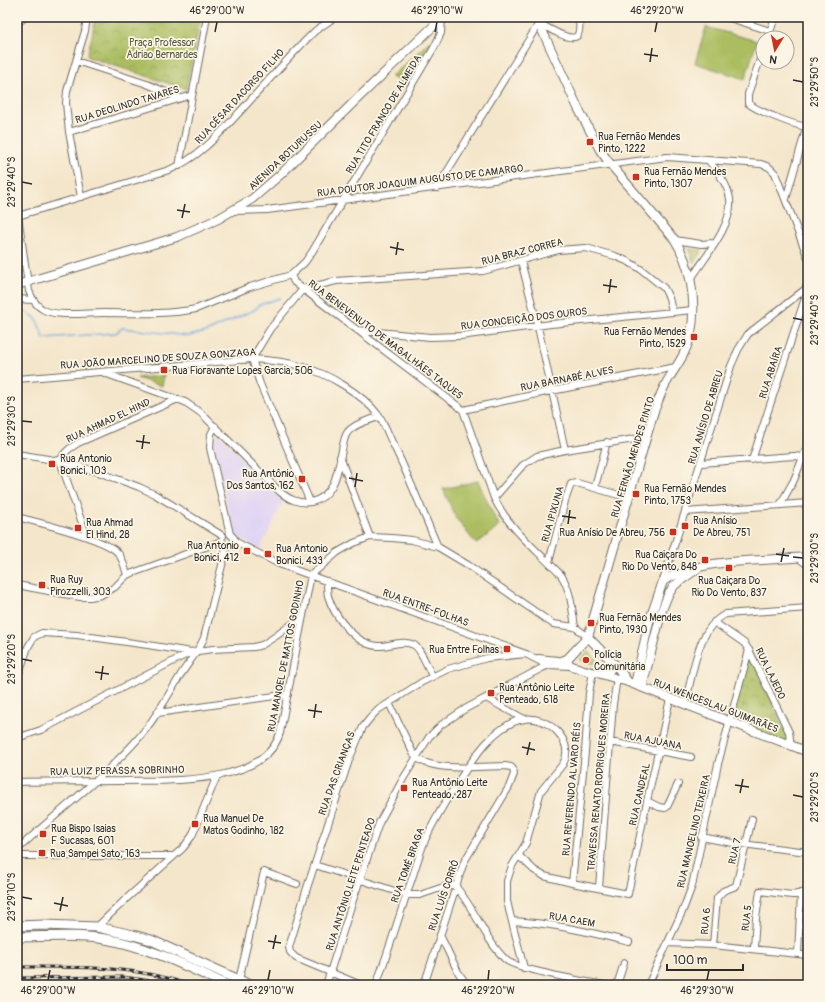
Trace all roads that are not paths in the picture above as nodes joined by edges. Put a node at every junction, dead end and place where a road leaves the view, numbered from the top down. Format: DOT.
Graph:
graph roads {
  1 [pos="26,17"];
  2 [pos="87,17"];
  3 [pos="207,17"];
  4 [pos="342,17"];
  5 [pos="443,17"];
  6 [pos="578,17"];
  7 [pos="727,17"];
  8 [pos="775,17"];
  9 [pos="333,19"];
  10 [pos="538,20"];
  11 [pos="17,23"];
  12 [pos="767,30"];
  13 [pos="770,30"];
  14 [pos="76,61"];
  15 [pos="756,70"];
  16 [pos="192,95"];
  17 [pos="180,98"];
  18 [pos="808,125"];
  19 [pos="69,132"];
  20 [pos="709,161"];
  21 [pos="611,165"];
  22 [pos="179,166"];
  23 [pos="437,188"];
  24 [pos="81,197"];
  25 [pos="786,199"];
  26 [pos="344,200"];
  27 [pos="17,209"];
  28 [pos="232,211"];
  29 [pos="18,216"];
  30 [pos="675,240"];
  31 [pos="714,243"];
  32 [pos="808,258"];
  33 [pos="521,261"];
  34 [pos="291,275"];
  35 [pos="691,279"];
  36 [pos="27,282"];
  37 [pos="17,285"];
  38 [pos="808,288"];
  39 [pos="303,289"];
  40 [pos="17,299"];
  41 [pos="32,300"];
  42 [pos="693,310"];
  43 [pos="672,311"];
  44 [pos="538,326"];
  45 [pos="357,330"];
  46 [pos="252,359"];
  47 [pos="676,367"];
  48 [pos="102,372"];
  49 [pos="17,380"];
  50 [pos="551,391"];
  51 [pos="178,399"];
  52 [pos="463,410"];
  53 [pos="380,417"];
  54 [pos="215,426"];
  55 [pos="647,437"];
  56 [pos="608,442"];
  57 [pos="808,444"];
  58 [pos="565,450"];
  59 [pos="17,454"];
  60 [pos="340,457"];
  61 [pos="803,457"];
  62 [pos="752,460"];
  63 [pos="60,461"];
  64 [pos="701,463"];
  65 [pos="595,487"];
  66 [pos="494,498"];
  67 [pos="630,498"];
  68 [pos="310,502"];
  69 [pos="808,503"];
  70 [pos="780,505"];
  71 [pos="685,512"];
  72 [pos="17,517"];
  73 [pos="230,534"];
  74 [pos="87,537"];
  75 [pos="370,537"];
  76 [pos="224,541"];
  77 [pos="234,541"];
  78 [pos="438,547"];
  79 [pos="799,557"];
  80 [pos="808,557"];
  81 [pos="549,562"];
  82 [pos="808,565"];
  83 [pos="667,568"];
  84 [pos="311,575"];
  85 [pos="128,576"];
  86 [pos="677,578"];
  87 [pos="663,580"];
  88 [pos="327,581"];
  89 [pos="17,584"];
  90 [pos="808,608"];
  91 [pos="303,616"];
  92 [pos="714,622"];
  93 [pos="575,627"];
  94 [pos="588,638"];
  95 [pos="749,650"];
  96 [pos="194,652"];
  97 [pos="526,654"];
  98 [pos="569,656"];
  99 [pos="534,657"];
  100 [pos="560,660"];
  101 [pos="610,660"];
  102 [pos="547,665"];
  103 [pos="572,666"];
  104 [pos="593,672"];
  105 [pos="432,676"];
  106 [pos="617,678"];
  107 [pos="17,679"];
  108 [pos="635,684"];
  109 [pos="288,694"];
  110 [pos="486,698"];
  111 [pos="670,699"];
  112 [pos="389,703"];
  113 [pos="685,704"];
  114 [pos="158,713"];
  115 [pos="524,719"];
  116 [pos="729,722"];
  117 [pos="17,738"];
  118 [pos="610,742"];
  119 [pos="792,746"];
  120 [pos="658,751"];
  121 [pos="808,752"];
  122 [pos="691,757"];
  123 [pos="416,758"];
  124 [pos="467,768"];
  125 [pos="217,776"];
  126 [pos="95,781"];
  127 [pos="17,782"];
  128 [pos="678,784"];
  129 [pos="647,801"];
  130 [pos="752,819"];
  131 [pos="701,837"];
  132 [pos="746,844"];
  133 [pos="17,850"];
  134 [pos="808,852"];
  135 [pos="17,856"];
  136 [pos="174,856"];
  137 [pos="519,856"];
  138 [pos="315,865"];
  139 [pos="360,880"];
  140 [pos="572,883"];
  141 [pos="297,884"];
  142 [pos="736,886"];
  143 [pos="456,887"];
  144 [pos="599,888"];
  145 [pos="805,893"];
  146 [pos="407,895"];
  147 [pos="512,921"];
  148 [pos="17,926"];
  149 [pos="97,928"];
  150 [pos="440,935"];
  151 [pos="17,937"];
  152 [pos="629,942"];
  153 [pos="667,943"];
  154 [pos="713,945"];
  155 [pos="754,948"];
  156 [pos="798,954"];
  157 [pos="808,955"];
  158 [pos="521,957"];
  159 [pos="624,962"];
  160 [pos="510,964"];
  161 [pos="524,968"];
  162 [pos="331,972"];
  163 [pos="239,980"];
  164 [pos="227,985"];
  165 [pos="250,985"];
  166 [pos="326,985"];
  167 [pos="361,985"];
  168 [pos="376,985"];
  169 [pos="424,985"];
  170 [pos="467,985"];
  171 [pos="604,985"];
  172 [pos="617,985"];
  173 [pos="648,985"];
  174 [pos="652,985"];
  1 -- 11 [label="street"];
  2 -- 14 [label="street"];
  3 -- 16 [label="street"];
  4 -- 9 [label="street, RUA CÉSAR DACORSO FILHO"];
  5 -- 26 [label="street, RUA TITO FRANCO DE ALMEIDA"];
  5 -- 28 [label="street, AVENIDA BOTURUSSU"];
  6 -- 10 [label="street"];
  7 -- 12 [label="street"];
  8 -- 13 [label="street"];
  9 -- 22 [label="street, RUA CÉSAR DACORSO FILHO"];
  10 -- 21 [label="street, RUA FERNÃO MENDES PINTO"];
  10 -- 23 [label="street"];
  14 -- 17 [label="street"];
  14 -- 19 [label="street"];
  15 -- 18 [label="street"];
  16 -- 17 [label="street, RUA DEOLINDO TAVARES"];
  16 -- 22 [label="street"];
  17 -- 19 [label="street, RUA DEOLINDO TAVARES"];
  18 -- 25 [label="street"];
  19 -- 24 [label="street"];
  20 -- 21 [label="street, RUA DOUTOR JOAQUIM AUGUSTO DE CAMARGO"];
  20 -- 25 [label="street, RUA DOUTOR JOAQUIM AUGUSTO DE CAMARGO"];
  20 -- 31 [label="street"];
  21 -- 23 [label="street, RUA DOUTOR JOAQUIM AUGUSTO DE CAMARGO"];
  21 -- 30 [label="street, RUA FERNÃO MENDES PINTO"];
  22 -- 24 [label="street, RUA CÉSAR DACORSO FILHO"];
  23 -- 26 [label="street, RUA DOUTOR JOAQUIM AUGUSTO DE CAMARGO"];
  24 -- 29 [label="street, RUA CÉSAR DACORSO FILHO"];
  25 -- 32 [label="street, RUA DOUTOR JOAQUIM AUGUSTO DE CAMARGO"];
  26 -- 28 [label="street, RUA DOUTOR JOAQUIM AUGUSTO DE CAMARGO"];
  26 -- 34 [label="street, RUA TITO FRANCO DE ALMEIDA"];
  27 -- 29 [label="street"];
  28 -- 36 [label="street, AVENIDA BOTURUSSU"];
  29 -- 36 [label="street"];
  30 -- 31 [label="street"];
  30 -- 35 [label="street, RUA FERNÃO MENDES PINTO"];
  31 -- 35 [label="street"];
  33 -- 39 [label="street, RUA BRAZ CORREA"];
  33 -- 43 [label="street, RUA BRAZ CORREA"];
  33 -- 44 [label="street"];
  34 -- 39 [label="street, RUA BENEVENUTO DE MAGALHÃES TAQUES"];
  34 -- 41 [label="street"];
  35 -- 42 [label="street, RUA FERNÃO MENDES PINTO"];
  36 -- 37 [label="street, AVENIDA BOTURUSSU"];
  36 -- 41 [label="street"];
  38 -- 62 [label="street, RUA ABAÍRA"];
  38 -- 64 [label="street, RUA ANÍSIO DE ABREU"];
  39 -- 45 [label="street, RUA BENEVENUTO DE MAGALHÃES TAQUES"];
  39 -- 46 [label="street"];
  40 -- 41 [label="street"];
  42 -- 43 [label="street, RUA CONCEIÇÃO DOS OUROS"];
  42 -- 47 [label="street, RUA FERNÃO MENDES PINTO"];
  43 -- 44 [label="street, RUA CONCEIÇÃO DOS OUROS"];
  44 -- 45 [label="street, RUA CONCEIÇÃO DOS OUROS"];
  44 -- 50 [label="street"];
  45 -- 52 [label="street, RUA BENEVENUTO DE MAGALHÃES TAQUES"];
  46 -- 48 [label="street, RUA JOÃO MARCELINO DE SOUZA GONZAGA"];
  46 -- 53 [label="street, RUA JOÃO MARCELINO DE SOUZA GONZAGA"];
  46 -- 68 [label="street"];
  47 -- 50 [label="street, RUA BARNABÉ ALVES"];
  47 -- 55 [label="street, RUA FERNÃO MENDES PINTO"];
  48 -- 49 [label="street, RUA JOÃO MARCELINO DE SOUZA GONZAGA"];
  48 -- 51 [label="street"];
  50 -- 52 [label="street, RUA BARNABÉ ALVES"];
  50 -- 58 [label="street"];
  51 -- 54 [label="street"];
  51 -- 63 [label="street, RUA AHMAD EL HIND"];
  52 -- 66 [label="street, RUA BENEVENUTO DE MAGALHÃES TAQUES"];
  53 -- 60 [label="street"];
  53 -- 78 [label="street, RUA JOÃO MARCELINO DE SOUZA GONZAGA"];
  54 -- 68 [label="street"];
  54 -- 73 [label="street"];
  55 -- 56 [label="street"];
  55 -- 67 [label="street, RUA FERNÃO MENDES PINTO"];
  56 -- 58 [label="street"];
  56 -- 65 [label="street"];
  57 -- 61 [label="street"];
  58 -- 66 [label="street"];
  59 -- 63 [label="street"];
  60 -- 68 [label="street"];
  60 -- 75 [label="street"];
  61 -- 62 [label="street"];
  61 -- 70 [label="street"];
  62 -- 64 [label="street"];
  63 -- 74 [label="street"];
  63 -- 76 [label="street"];
  64 -- 71 [label="street, RUA ANÍSIO DE ABREU"];
  65 -- 67 [label="street, RUA IPIXUNA"];
  65 -- 81 [label="street, RUA IPIXUNA"];
  66 -- 81 [label="street, RUA BENEVENUTO DE MAGALHÃES TAQUES"];
  67 -- 94 [label="street, RUA FERNÃO MENDES PINTO"];
  69 -- 70 [label="street"];
  70 -- 71 [label="street"];
  71 -- 83 [label="street, RUA ANÍSIO DE ABREU"];
  72 -- 74 [label="street"];
  73 -- 76 [label="street"];
  73 -- 77 [label="street"];
  74 -- 85 [label="street"];
  75 -- 78 [label="street, RUA MANOEL DE MATTOS GODINHO"];
  75 -- 84 [label="street, RUA MANOEL DE MATTOS GODINHO"];
  76 -- 77 [label="street"];
  76 -- 85 [label="street"];
  76 -- 96 [label="street"];
  77 -- 84 [label="street, RUA ENTRE-FOLHAS"];
  78 -- 93 [label="street, RUA MANOEL DE MATTOS GODINHO"];
  79 -- 80 [label="street"];
  79 -- 82 [label="street"];
  79 -- 86 [label="street"];
  81 -- 93 [label="street, RUA BENEVENUTO DE MAGALHÃES TAQUES"];
  83 -- 86 [label="street"];
  83 -- 87 [label="street, RUA ANÍSIO DE ABREU"];
  84 -- 88 [label="street, RUA ENTRE-FOLHAS"];
  84 -- 91 [label="street, RUA MANOEL DE MATTOS GODINHO"];
  85 -- 89 [label="street"];
  86 -- 87 [label="street"];
  86 -- 108 [label="street"];
  87 -- 108 [label="street"];
  88 -- 97 [label="street, RUA ENTRE-FOLHAS"];
  88 -- 105 [label="street"];
  90 -- 92 [label="street"];
  91 -- 96 [label="street"];
  91 -- 109 [label="street, RUA MANOEL DE MATTOS GODINHO"];
  92 -- 95 [label="street, RUA LAJEDO"];
  92 -- 113 [label="street"];
  93 -- 94 [label="street"];
  94 -- 98 [label="street"];
  94 -- 101 [label="street"];
  95 -- 116 [label="street, RUA MANOELINO TEIXEIRA"];
  95 -- 119 [label="street, RUA LAJEDO"];
  96 -- 107 [label="street"];
  96 -- 114 [label="street"];
  96 -- 117 [label="street"];
  97 -- 99 [label="street, RUA ENTRE-FOLHAS"];
  97 -- 105 [label="street, RUA DAS CRIANÇAS"];
  98 -- 100 [label="street, RUA ANTÔNIO LEITE PENTEADO"];
  98 -- 103 [label="street"];
  99 -- 100 [label="street, RUA ENTRE-FOLHAS"];
  99 -- 102 [label="street, RUA ENTRE-FOLHAS"];
  100 -- 102 [label="street, RUA ANTÔNIO LEITE PENTEADO"];
  101 -- 104 [label="street"];
  101 -- 108 [label="street"];
  102 -- 103 [label="street"];
  102 -- 110 [label="street, RUA ANTÔNIO LEITE PENTEADO"];
  103 -- 104 [label="street, RUA WENCESLAU GUIMARÃES"];
  104 -- 106 [label="street, RUA WENCESLAU GUIMARÃES"];
  104 -- 140 [label="street, RUA REVERENDO ALVARO RÉIS"];
  105 -- 112 [label="street, RUA DAS CRIANÇAS"];
  106 -- 108 [label="street, RUA WENCESLAU GUIMARÃES"];
  106 -- 118 [label="street, TRAVESSA RENATO RODRIGUES MOREIRA"];
  108 -- 111 [label="street, RUA WENCESLAU GUIMARÃES"];
  109 -- 114 [label="street"];
  109 -- 125 [label="street, RUA MANOEL DE MATTOS GODINHO"];
  110 -- 115 [label="street"];
  110 -- 123 [label="street, RUA ANTÔNIO LEITE PENTEADO"];
  111 -- 113 [label="street, RUA WENCESLAU GUIMARÃES"];
  111 -- 120 [label="street, RUA CANDEAL"];
  112 -- 123 [label="street"];
  112 -- 138 [label="street, RUA DAS CRIANÇAS"];
  113 -- 116 [label="street, RUA WENCESLAU GUIMARÃES"];
  114 -- 126 [label="street"];
  115 -- 124 [label="street, RUA TOMÉ BRAGA"];
  115 -- 137 [label="street"];
  116 -- 119 [label="street, RUA WENCESLAU GUIMARÃES"];
  116 -- 131 [label="street, RUA MANOELINO TEIXEIRA"];
  118 -- 120 [label="street, RUA AJUANA"];
  118 -- 144 [label="street, TRAVESSA RENATO RODRIGUES MOREIRA"];
  119 -- 121 [label="street, RUA WENCESLAU GUIMARÃES"];
  120 -- 122 [label="street, RUA AJUANA"];
  120 -- 129 [label="street, RUA CANDEAL"];
  123 -- 124 [label="street"];
  123 -- 139 [label="street, RUA ANTÔNIO LEITE PENTEADO"];
  124 -- 143 [label="street, RUA LUÍS CORRÓ"];
  124 -- 146 [label="street, RUA TOMÉ BRAGA"];
  125 -- 126 [label="street, RUA LUIZ PERASSA SOBRINHO"];
  125 -- 136 [label="street"];
  126 -- 127 [label="street, RUA LUIZ PERASSA SOBRINHO"];
  126 -- 133 [label="street"];
  128 -- 129 [label="street"];
  129 -- 144 [label="street, RUA CANDEAL"];
  130 -- 132 [label="street, RUA 7"];
  131 -- 132 [label="street"];
  131 -- 153 [label="street, RUA MANOELINO TEIXEIRA"];
  132 -- 134 [label="street"];
  132 -- 142 [label="street, RUA 7"];
  135 -- 136 [label="street"];
  136 -- 149 [label="street"];
  137 -- 140 [label="street"];
  137 -- 147 [label="street"];
  138 -- 139 [label="street"];
  138 -- 162 [label="street, RUA DAS CRIANÇAS"];
  139 -- 146 [label="street"];
  139 -- 162 [label="street, RUA ANTÔNIO LEITE PENTEADO"];
  140 -- 144 [label="street"];
  141 -- 163 [label="street"];
  142 -- 154 [label="street, RUA 6"];
  143 -- 146 [label="street"];
  143 -- 150 [label="street, RUA LUÍS CORRÓ"];
  143 -- 160 [label="street"];
  145 -- 155 [label="street, RUA 5"];
  145 -- 156 [label="street"];
  146 -- 168 [label="street, RUA TOMÉ BRAGA"];
  147 -- 152 [label="street, RUA CAEM"];
  147 -- 158 [label="street"];
  148 -- 149 [label="main road"];
  149 -- 163 [label="main road"];
  150 -- 169 [label="street, RUA LUÍS CORRÓ"];
  150 -- 170 [label="street"];
  151 -- 164 [label="main road"];
  153 -- 154 [label="street"];
  153 -- 173 [label="street, RUA MANOELINO TEIXEIRA"];
  154 -- 155 [label="street"];
  155 -- 156 [label="street"];
  156 -- 157 [label="street"];
  158 -- 160 [label="street"];
  158 -- 161 [label="street"];
  159 -- 172 [label="street"];
  160 -- 161 [label="street"];
  161 -- 171 [label="street"];
  162 -- 166 [label="street, RUA ANTÔNIO LEITE PENTEADO"];
  162 -- 167 [label="street"];
  163 -- 165 [label="main road"];
  173 -- 174 [label="street"];
}
